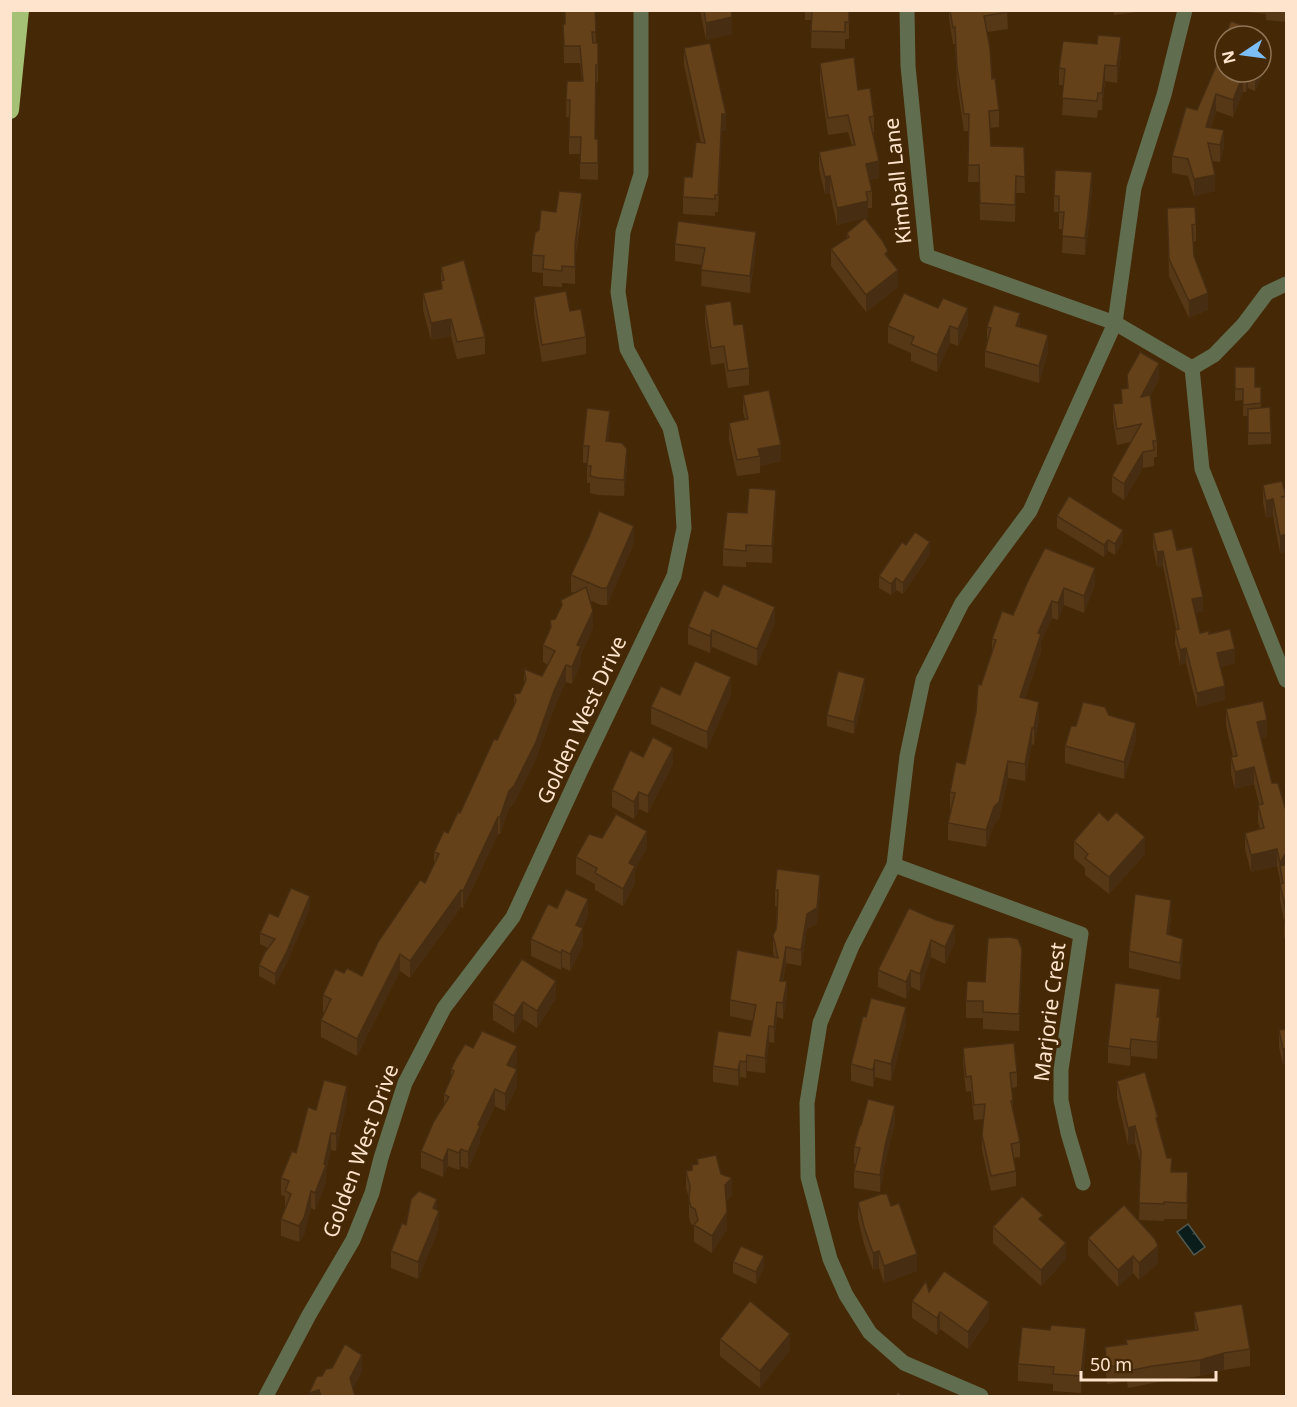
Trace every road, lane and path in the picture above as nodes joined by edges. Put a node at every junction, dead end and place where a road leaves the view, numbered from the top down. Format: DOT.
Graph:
graph roads {
  1 [pos="20,10"];
  2 [pos="641,10"];
  3 [pos="907,10"];
  4 [pos="1185,10"];
  5 [pos="10,110"];
  6 [pos="1287,284"];
  7 [pos="1115,323"];
  8 [pos="1192,368"];
  9 [pos="1287,680"];
  10 [pos="894,865"];
  11 [pos="1083,1183"];
  12 [pos="266,1396"];
  13 [pos="981,1396"];
  1 -- 5 [label="highway"];
  2 -- 12 [label="street, Golden West Drive"];
  3 -- 7 [label="street, Kimball Lane"];
  4 -- 7 [label="street"];
  6 -- 8 [label="street"];
  7 -- 8 [label="street"];
  7 -- 10 [label="street"];
  8 -- 9 [label="street"];
  10 -- 11 [label="street, Marjorie Crest"];
  10 -- 13 [label="street"];
}
